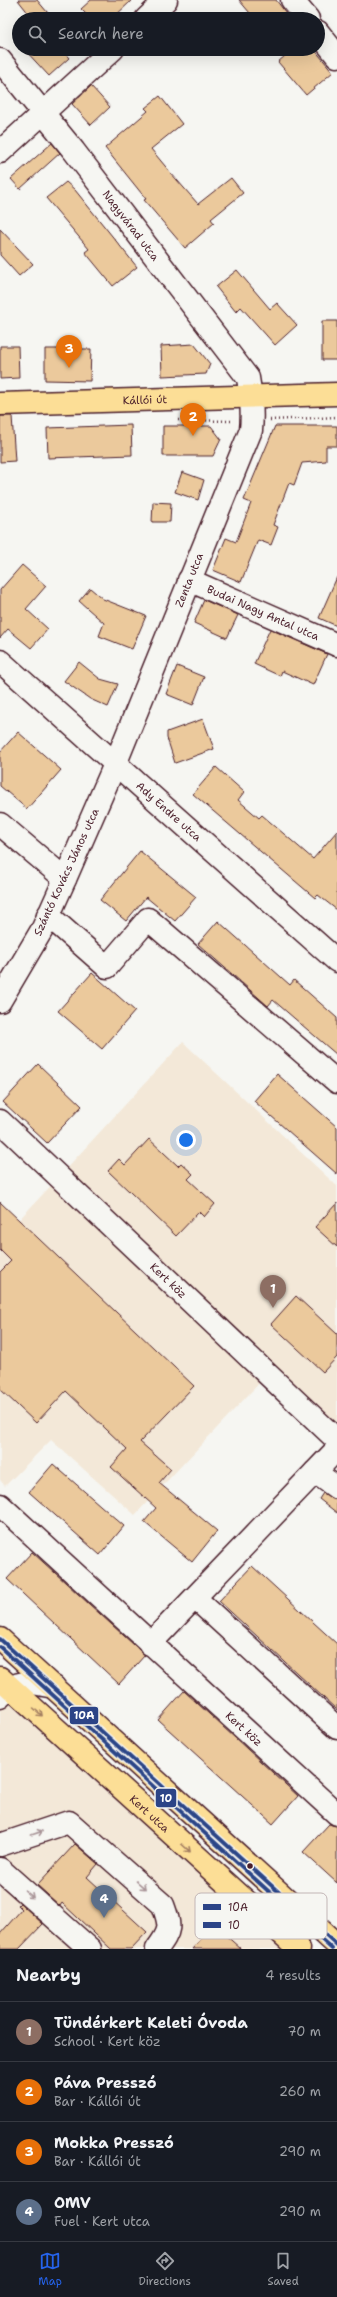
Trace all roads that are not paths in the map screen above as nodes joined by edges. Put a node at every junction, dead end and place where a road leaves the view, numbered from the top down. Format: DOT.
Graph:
graph roads {
  1 [pos="166,0"];
  2 [pos="292,0"];
  3 [pos="153,12"];
  4 [pos="302,12"];
  5 [pos="325,41"];
  6 [pos="105,56"];
  7 [pos="337,56"];
  8 [pos="0,60"];
  9 [pos="41,113"];
  10 [pos="0,152"];
  11 [pos="337,394"];
  12 [pos="252,396"];
  13 [pos="0,404"];
  14 [pos="189,580"];
  15 [pos="337,645"];
  16 [pos="0,661"];
  17 [pos="116,762"];
  18 [pos="0,824"];
  19 [pos="65,879"];
  20 [pos="48,915"];
  21 [pos="337,961"];
  22 [pos="0,1001"];
  23 [pos="337,1082"];
  24 [pos="0,1121"];
  25 [pos="337,1440"];
  26 [pos="337,1449"];
  27 [pos="315,1472"];
  28 [pos="337,1488"];
  29 [pos="0,1505"];
  30 [pos="194,1598"];
  31 [pos="0,1639"];
  32 [pos="150,1644"];
  33 [pos="3,1687"];
  34 [pos="54,1687"];
  35 [pos="337,1728"];
  36 [pos="337,1814"];
  37 [pos="0,1846"];
  38 [pos="0,1868"];
  39 [pos="236,1893"];
  40 [pos="280,1893"];
  41 [pos="327,1936"];
  42 [pos="288,1939"];
  43 [pos="337,1945"];
  44 [pos="90,1949"];
  45 [pos="157,1949"];
  46 [pos="299,1949"];
  1 -- 3 [label="street"];
  2 -- 4 [label="street"];
  5 -- 7 [label="street"];
  6 -- 9 [label="street"];
  8 -- 9 [label="street, Nagyvárad utca"];
  9 -- 10 [label="street"];
  9 -- 12 [label="street, Nagyvárad utca"];
  11 -- 12 [label="main road, Kállói út"];
  12 -- 13 [label="main road, Kállói út"];
  12 -- 14 [label="street, Zenta utca"];
  14 -- 15 [label="street, Budai Nagy Antal utca"];
  14 -- 17 [label="street, Zenta utca"];
  16 -- 17 [label="street, Ady Endre utca"];
  17 -- 19 [label="street, Szántó Kovács János utca"];
  17 -- 21 [label="street, Ady Endre utca"];
  18 -- 19 [label="street"];
  19 -- 20 [label="street, Szántó Kovács János utca"];
  20 -- 22 [label="street, Szántó Kovács János utca"];
  20 -- 23 [label="street"];
  24 -- 25 [label="street, Kert köz"];
  26 -- 27 [label="street"];
  27 -- 28 [label="street"];
  27 -- 30 [label="street"];
  29 -- 32 [label="street, Kert köz"];
  30 -- 32 [label="street"];
  30 -- 35 [label="street"];
  31 -- 34 [label="main road"];
  32 -- 36 [label="street, Kert köz"];
  33 -- 34 [label="street"];
  33 -- 39 [label="main road, Kert utca, one-way"];
  34 -- 40 [label="main road"];
  37 -- 45 [label="street, one-way"];
  38 -- 44 [label="street, one-way"];
  41 -- 43 [label="main road"];
  42 -- 46 [label="main road, Kert utca, one-way"];
}
